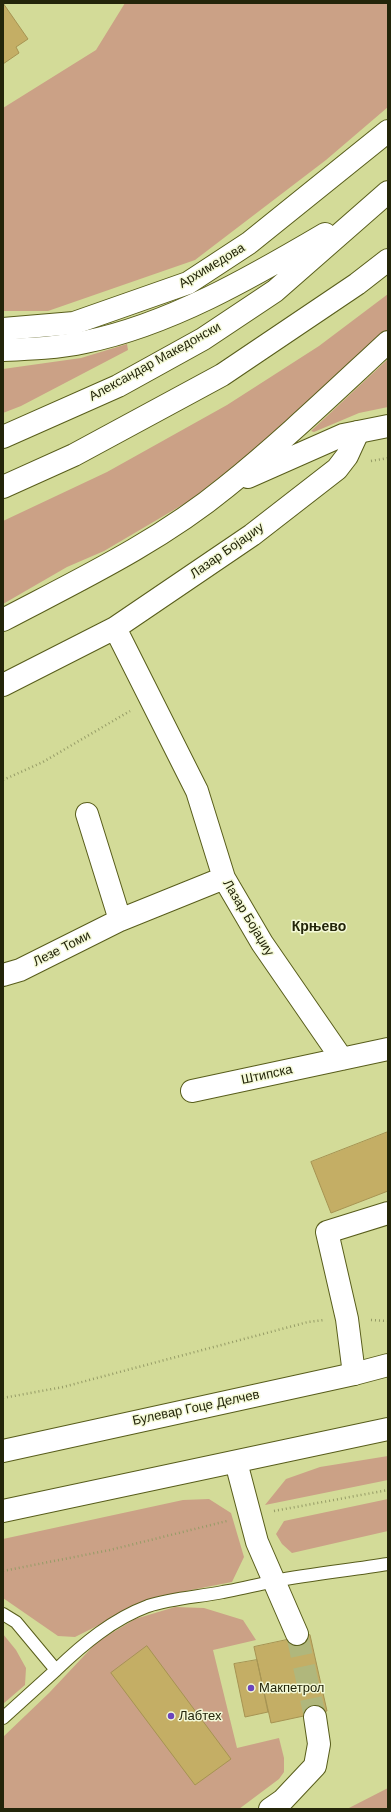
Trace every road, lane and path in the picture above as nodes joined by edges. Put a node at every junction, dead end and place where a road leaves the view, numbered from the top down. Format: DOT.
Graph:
graph roads {
  1 [pos="388,131"];
  2 [pos="388,192"];
  3 [pos="366,210"];
  4 [pos="388,260"];
  5 [pos="3,329"];
  6 [pos="388,342"];
  7 [pos="3,350"];
  8 [pos="388,426"];
  9 [pos="358,432"];
  10 [pos="3,438"];
  11 [pos="3,487"];
  12 [pos="225,488"];
  13 [pos="9,615"];
  14 [pos="115,628"];
  15 [pos="3,685"];
  16 [pos="151,698"];
  17 [pos="3,780"];
  18 [pos="87,814"];
  19 [pos="224,878"];
  20 [pos="120,920"];
  21 [pos="3,975"];
  22 [pos="388,1049"];
  23 [pos="342,1059"];
  24 [pos="192,1091"];
  25 [pos="388,1213"];
  26 [pos="347,1319"];
  27 [pos="388,1365"];
  28 [pos="354,1374"];
  29 [pos="3,1398"];
  30 [pos="388,1430"];
  31 [pos="3,1451"];
  32 [pos="236,1462"];
  33 [pos="388,1490"];
  34 [pos="3,1511"];
  35 [pos="250,1516"];
  36 [pos="388,1564"];
  37 [pos="3,1571"];
  38 [pos="274,1581"];
  39 [pos="3,1614"];
  40 [pos="297,1634"];
  41 [pos="56,1670"];
  42 [pos="315,1717"];
  43 [pos="3,1718"];
  44 [pos="270,1809"];
  1 -- 5 [label="street, Архимедова"];
  2 -- 3 [label="street, Александар Македонски"];
  3 -- 7 [label="street"];
  3 -- 10 [label="street, Александар Македонски"];
  4 -- 11 [label="street"];
  6 -- 12 [label="street"];
  8 -- 9 [label="street"];
  9 -- 12 [label="street"];
  9 -- 14 [label="street, Лазар Бојаџиу"];
  12 -- 13 [label="street"];
  14 -- 15 [label="street, Лазар Бојаџиу"];
  14 -- 16 [label="street, Лазар Бојаџиу"];
  16 -- 17 [label="path"];
  16 -- 19 [label="street, Лазар Бојаџиу"];
  18 -- 20 [label="street"];
  19 -- 20 [label="street, Лезе Томи"];
  19 -- 23 [label="street, Лазар Бојаџиу"];
  20 -- 21 [label="street, Лезе Томи"];
  22 -- 23 [label="street"];
  23 -- 24 [label="street, Штипска"];
  25 -- 26 [label="street"];
  26 -- 28 [label="street"];
  26 -- 29 [label="path"];
  27 -- 28 [label="street, Булевар Гоце Делчев"];
  28 -- 31 [label="street, Булевар Гоце Делчев"];
  30 -- 32 [label="street"];
  32 -- 34 [label="street"];
  32 -- 35 [label="street"];
  33 -- 35 [label="path"];
  35 -- 37 [label="path"];
  35 -- 38 [label="street"];
  36 -- 38 [label="lane"];
  38 -- 40 [label="street"];
  38 -- 41 [label="lane"];
  39 -- 41 [label="lane"];
  41 -- 43 [label="lane"];
  42 -- 44 [label="street"];
}
